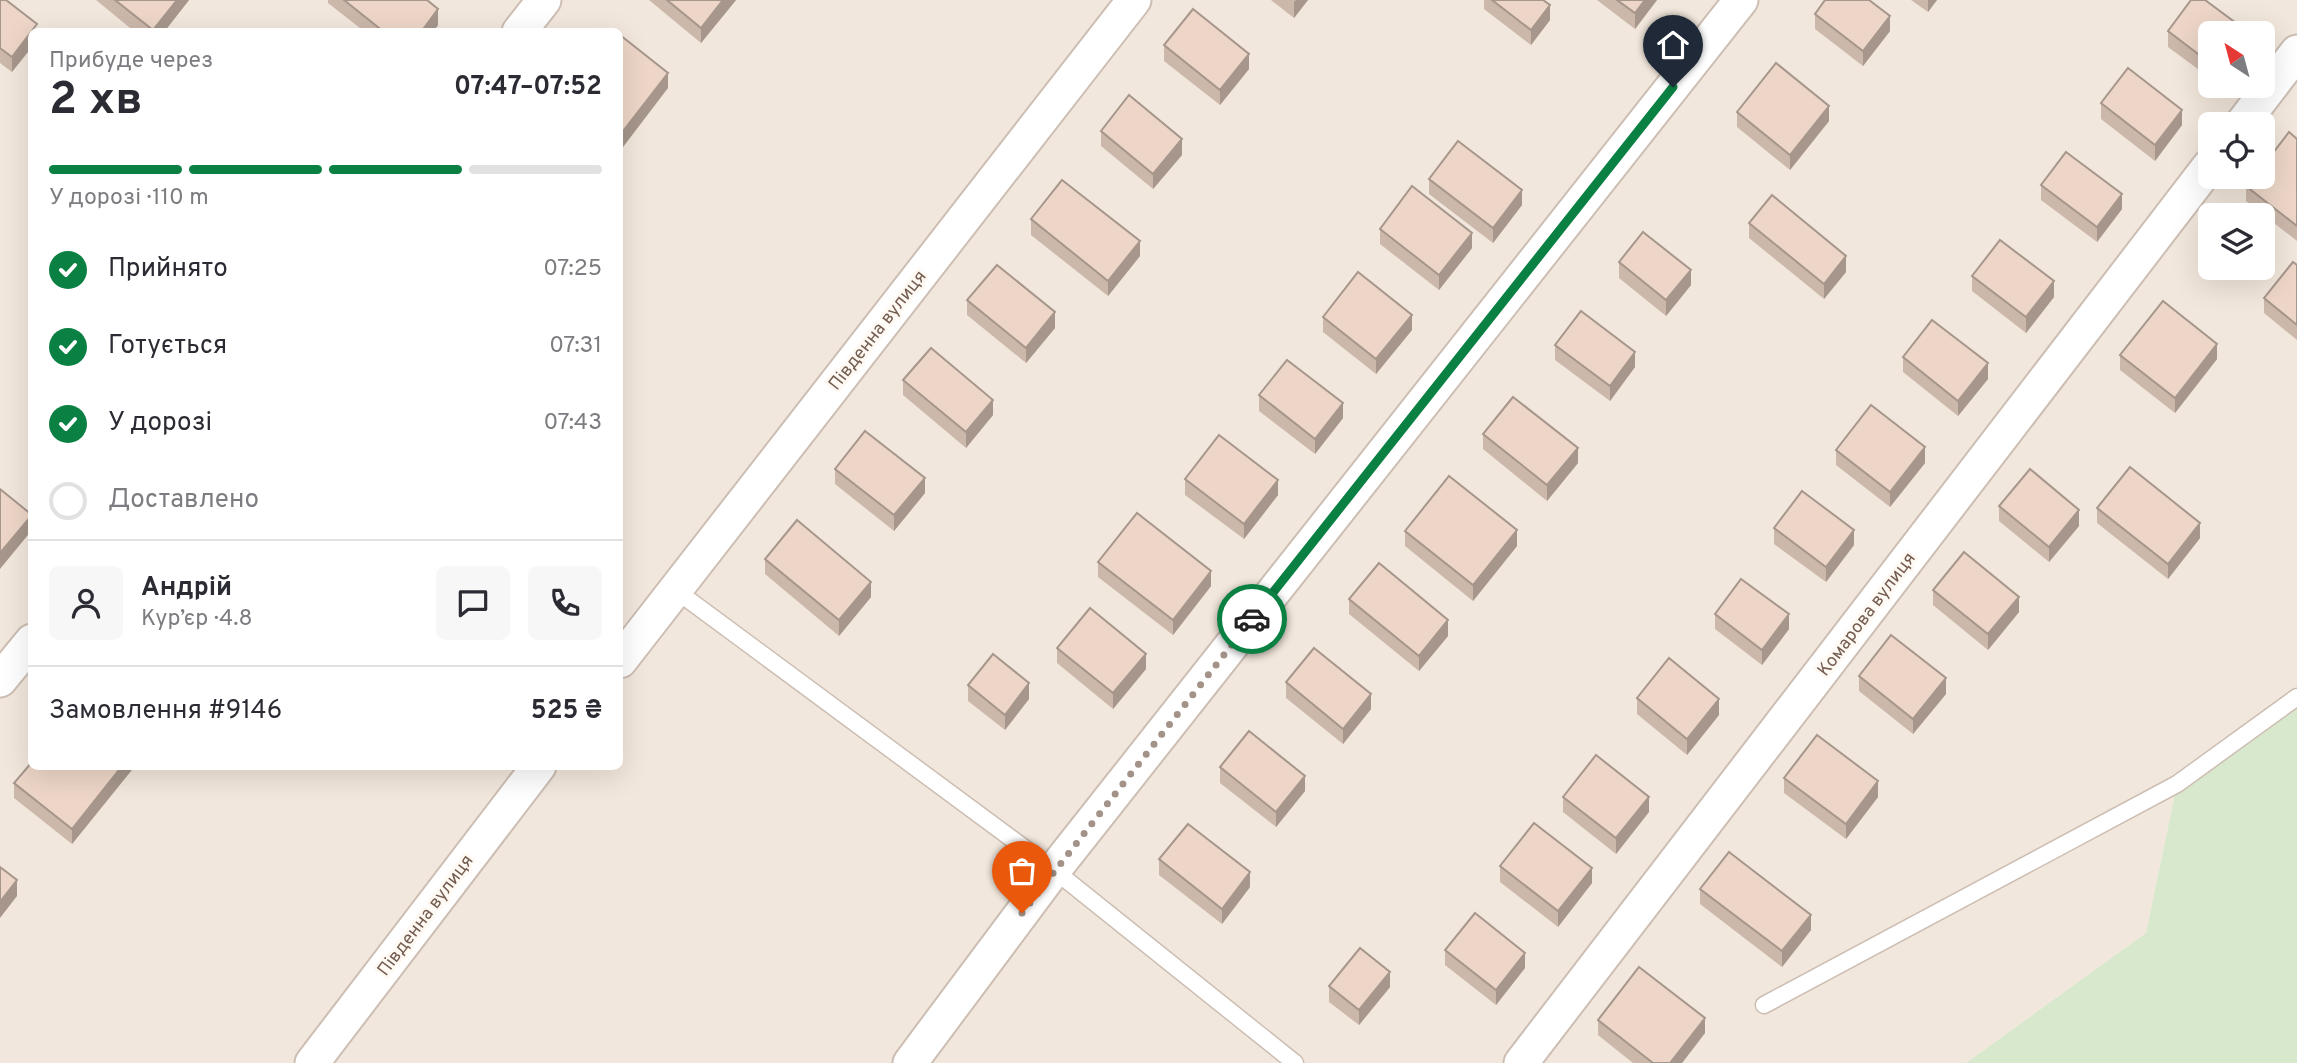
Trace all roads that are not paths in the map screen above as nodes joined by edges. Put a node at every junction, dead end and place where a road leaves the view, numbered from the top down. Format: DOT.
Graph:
graph roads {
  1 [pos="544,0"];
  2 [pos="1134,0"];
  3 [pos="1741,0"];
  4 [pos="522,28"];
  5 [pos="2297,52"];
  6 [pos="2251,112"];
  7 [pos="2198,181"];
  8 [pos="674,589"];
  9 [pos="28,646"];
  10 [pos="623,657"];
  11 [pos="0,680"];
  12 [pos="2297,697"];
  13 [pos="536,770"];
  14 [pos="1054,870"];
  15 [pos="1764,1005"];
  16 [pos="312,1063"];
  17 [pos="910,1063"];
  18 [pos="1295,1063"];
  19 [pos="1521,1063"];
  1 -- 4 [label="street"];
  2 -- 8 [label="street, Південна вулиця"];
  3 -- 14 [label="street"];
  5 -- 6 [label="street"];
  7 -- 19 [label="street, Комарова вулиця"];
  8 -- 10 [label="street, Південна вулиця"];
  8 -- 14 [label="lane"];
  9 -- 11 [label="street"];
  12 -- 15 [label="lane"];
  13 -- 16 [label="street, Південна вулиця"];
  14 -- 17 [label="street"];
  14 -- 18 [label="lane"];
}
